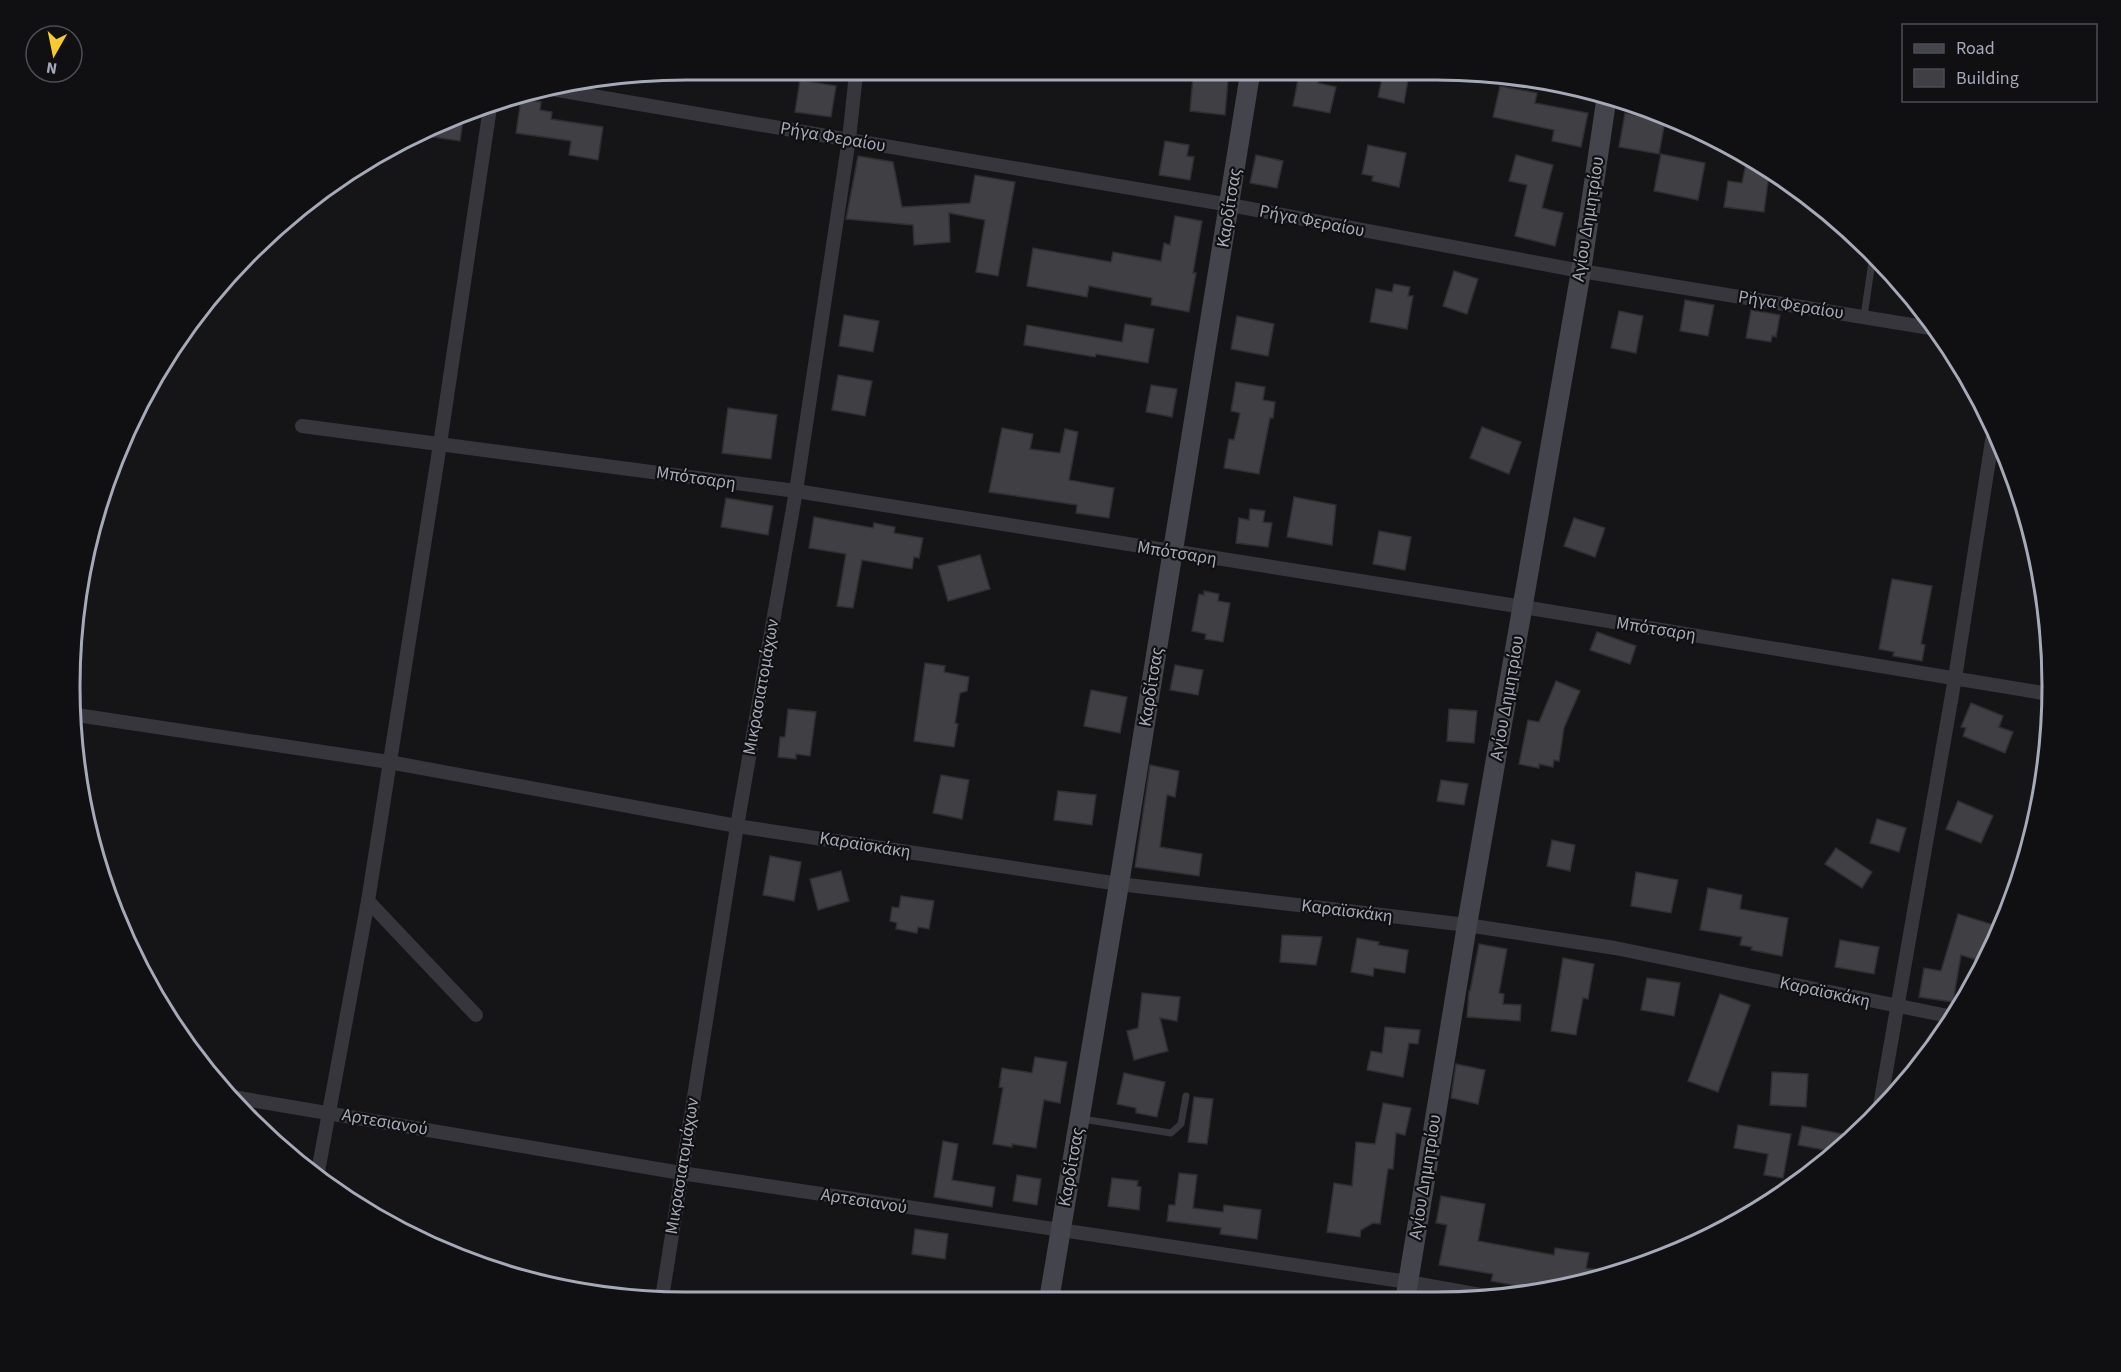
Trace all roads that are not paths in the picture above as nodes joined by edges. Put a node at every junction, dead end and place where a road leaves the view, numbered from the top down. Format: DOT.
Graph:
graph roads {
  1 [pos="855,80"];
  2 [pos="1249,80"];
  3 [pos="566,91"];
  4 [pos="1607,105"];
  5 [pos="489,113"];
  6 [pos="849,139"];
  7 [pos="1230,206"];
  8 [pos="1871,265"];
  9 [pos="1581,271"];
  10 [pos="1863,316"];
  11 [pos="1923,327"];
  12 [pos="302,426"];
  13 [pos="440,444"];
  14 [pos="1991,446"];
  15 [pos="796,491"];
  16 [pos="1173,552"];
  17 [pos="1523,607"];
  18 [pos="1955,678"];
  19 [pos="2042,693"];
  20 [pos="81,716"];
  21 [pos="388,762"];
  22 [pos="737,826"];
  23 [pos="1119,884"];
  24 [pos="368,900"];
  25 [pos="1467,925"];
  26 [pos="1898,1007"];
  27 [pos="476,1015"];
  28 [pos="1944,1015"];
  29 [pos="1186,1096"];
  30 [pos="1882,1096"];
  31 [pos="242,1098"];
  32 [pos="328,1113"];
  33 [pos="1079,1119"];
  34 [pos="319,1168"];
  35 [pos="681,1173"];
  36 [pos="1060,1231"];
  37 [pos="663,1291"];
  38 [pos="1050,1292"];
  39 [pos="1406,1292"];
  1 -- 6 [label="street, Μικρασιατομάχων"];
  2 -- 7 [label="street, Καρδίτσας"];
  3 -- 6 [label="street, Ρήγα Φεραίου"];
  4 -- 9 [label="street, Αγίου Δημητρίου"];
  5 -- 13 [label="street"];
  6 -- 7 [label="street, Ρήγα Φεραίου"];
  6 -- 15 [label="street, Μικρασιατομάχων"];
  7 -- 9 [label="street, Ρήγα Φεραίου"];
  7 -- 16 [label="street, Καρδίτσας"];
  8 -- 10 [label="lane"];
  9 -- 10 [label="street, Ρήγα Φεραίου"];
  9 -- 17 [label="street, Αγίου Δημητρίου"];
  10 -- 11 [label="street, Ρήγα Φεραίου"];
  12 -- 13 [label="street, Μπότσαρη"];
  13 -- 15 [label="street, Μπότσαρη"];
  13 -- 21 [label="street"];
  14 -- 18 [label="street"];
  15 -- 16 [label="street, Μπότσαρη"];
  15 -- 22 [label="street, Μικρασιατομάχων"];
  16 -- 17 [label="street, Μπότσαρη"];
  16 -- 23 [label="street, Καρδίτσας"];
  17 -- 18 [label="street, Μπότσαρη"];
  17 -- 25 [label="street, Αγίου Δημητρίου"];
  18 -- 19 [label="street, Μπότσαρη"];
  18 -- 26 [label="street"];
  20 -- 21 [label="street, Καραϊσκάκη"];
  21 -- 22 [label="street, Καραϊσκάκη"];
  21 -- 24 [label="street"];
  22 -- 23 [label="street, Καραϊσκάκη"];
  22 -- 35 [label="street, Μικρασιατομάχων"];
  23 -- 25 [label="street, Καραϊσκάκη"];
  23 -- 33 [label="street, Καρδίτσας"];
  24 -- 27 [label="street"];
  24 -- 32 [label="street"];
  25 -- 26 [label="street, Καραϊσκάκη"];
  25 -- 39 [label="street, Αγίου Δημητρίου"];
  26 -- 28 [label="street, Καραϊσκάκη"];
  26 -- 30 [label="street"];
  29 -- 33 [label="lane"];
  31 -- 32 [label="street, Αρτεσιανού"];
  32 -- 34 [label="street"];
  32 -- 35 [label="street, Αρτεσιανού"];
  33 -- 36 [label="street, Καρδίτσας"];
  35 -- 36 [label="street, Αρτεσιανού"];
  35 -- 37 [label="street, Μικρασιατομάχων"];
  36 -- 38 [label="street, Καρδίτσας"];
  36 -- 39 [label="street, Αρτεσιανού"];
}
